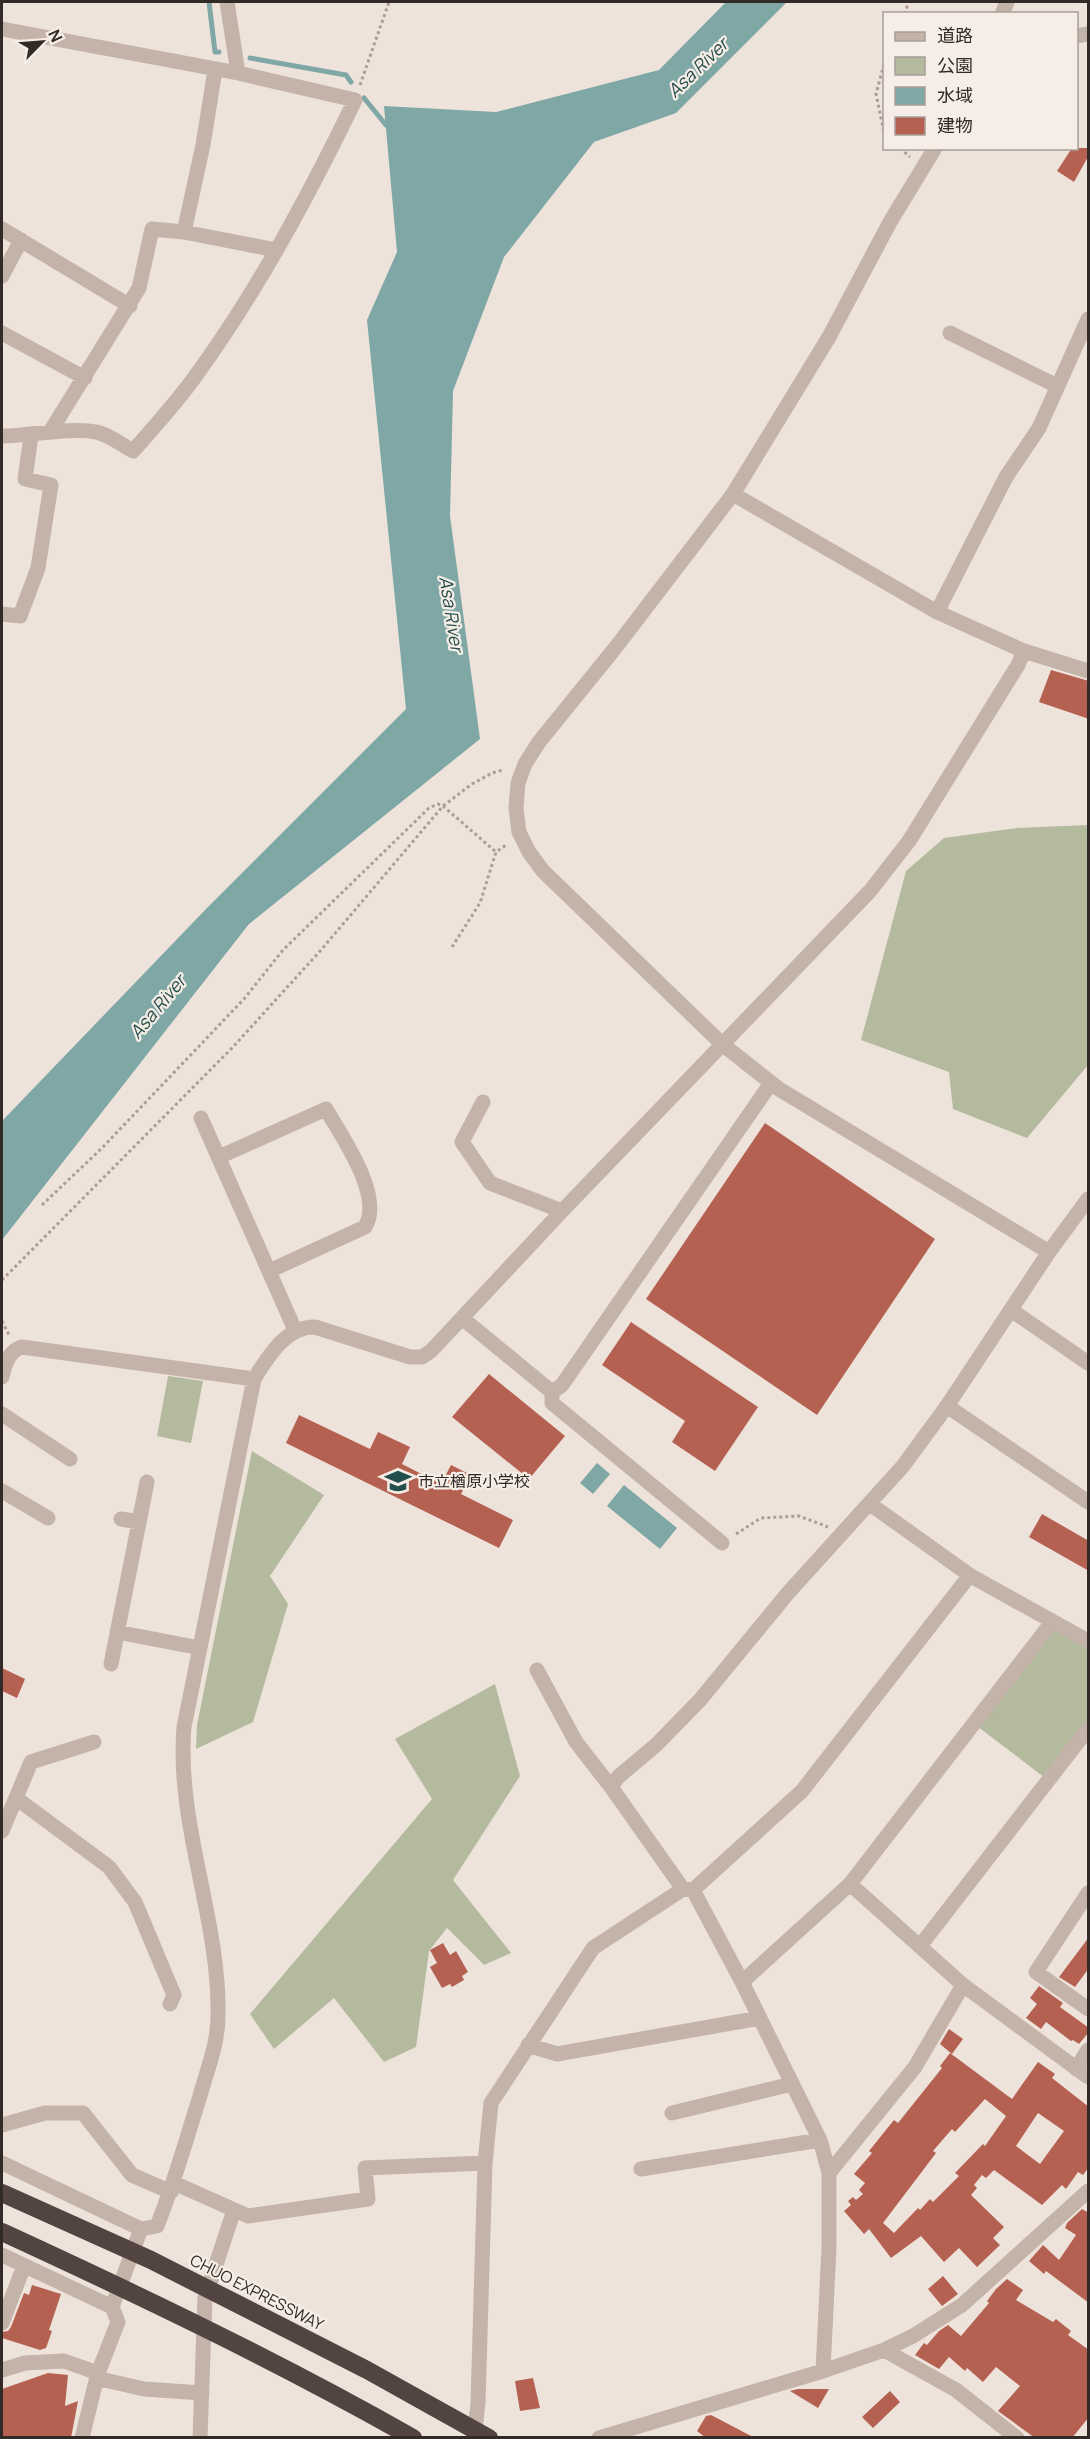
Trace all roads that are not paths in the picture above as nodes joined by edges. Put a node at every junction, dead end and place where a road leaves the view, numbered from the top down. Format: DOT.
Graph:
graph roads {
  1 [pos="227,2"];
  2 [pos="2,28"];
  3 [pos="215,70"];
  4 [pos="238,73"];
  5 [pos="934,150"];
  6 [pos="2,229"];
  7 [pos="184,232"];
  8 [pos="21,240"];
  9 [pos="276,250"];
  10 [pos="2,276"];
  11 [pos="130,306"];
  12 [pos="1089,319"];
  13 [pos="2,333"];
  14 [pos="950,333"];
  15 [pos="85,378"];
  16 [pos="1057,386"];
  17 [pos="50,432"];
  18 [pos="2,436"];
  19 [pos="31,436"];
  20 [pos="733,494"];
  21 [pos="937,612"];
  22 [pos="2,614"];
  23 [pos="1024,651"];
  24 [pos="1089,671"];
  25 [pos="722,1044"];
  26 [pos="771,1083"];
  27 [pos="483,1102"];
  28 [pos="201,1118"];
  29 [pos="219,1157"];
  30 [pos="1089,1199"];
  31 [pos="561,1211"];
  32 [pos="1049,1252"];
  33 [pos="269,1271"];
  34 [pos="1011,1310"];
  35 [pos="462,1318"];
  36 [pos="300,1328"];
  37 [pos="1089,1363"];
  38 [pos="2,1377"];
  39 [pos="254,1379"];
  40 [pos="552,1392"];
  41 [pos="948,1406"];
  42 [pos="2,1414"];
  43 [pos="70,1459"];
  44 [pos="147,1482"];
  45 [pos="2,1491"];
  46 [pos="1089,1502"];
  47 [pos="870,1504"];
  48 [pos="48,1518"];
  49 [pos="121,1519"];
  50 [pos="139,1522"];
  51 [pos="722,1543"];
  52 [pos="970,1575"];
  53 [pos="1052,1622"];
  54 [pos="117,1632"];
  55 [pos="1089,1641"];
  56 [pos="200,1648"];
  57 [pos="111,1664"];
  58 [pos="537,1670"];
  59 [pos="1088,1732"];
  60 [pos="94,1742"];
  61 [pos="611,1787"];
  62 [pos="16,1798"];
  63 [pos="2,1831"];
  64 [pos="850,1884"];
  65 [pos="688,1890"];
  66 [pos="1089,1893"];
  67 [pos="920,1947"];
  68 [pos="742,1982"];
  69 [pos="963,1985"];
  70 [pos="170,2004"];
  71 [pos="1089,2009"];
  72 [pos="760,2018"];
  73 [pos="528,2045"];
  74 [pos="1089,2050"];
  75 [pos="1082,2073"];
  76 [pos="792,2084"];
  77 [pos="672,2113"];
  78 [pos="2,2125"];
  79 [pos="820,2140"];
  80 [pos="2,2163"];
  81 [pos="485,2163"];
  82 [pos="641,2169"];
  83 [pos="829,2173"];
  84 [pos="172,2187"];
  85 [pos="1089,2191"];
  86 [pos="2,2193"];
  87 [pos="234,2210"];
  88 [pos="141,2229"];
  89 [pos="2,2232"];
  90 [pos="2,2255"];
  91 [pos="24,2266"];
  92 [pos="112,2307"];
  93 [pos="2,2323"];
  94 [pos="884,2350"];
  95 [pos="2,2370"];
  96 [pos="823,2371"];
  97 [pos="97,2375"];
  98 [pos="201,2393"];
  99 [pos="82,2438"];
  100 [pos="200,2438"];
  101 [pos="413,2438"];
  102 [pos="474,2438"];
  103 [pos="489,2438"];
  104 [pos="599,2438"];
  105 [pos="1017,2438"];
  1 -- 4 [label="street"];
  2 -- 3 [label="street"];
  3 -- 4 [label="street"];
  3 -- 7 [label="street"];
  4 -- 9 [label="street"];
  5 -- 20 [label="street"];
  6 -- 8 [label="street"];
  7 -- 9 [label="street"];
  7 -- 11 [label="street"];
  8 -- 10 [label="street"];
  8 -- 11 [label="street"];
  9 -- 17 [label="street"];
  11 -- 15 [label="street"];
  12 -- 16 [label="street"];
  13 -- 15 [label="street"];
  14 -- 16 [label="street"];
  15 -- 17 [label="street"];
  16 -- 21 [label="street"];
  17 -- 19 [label="street"];
  18 -- 19 [label="street"];
  19 -- 22 [label="street"];
  20 -- 21 [label="street"];
  20 -- 25 [label="street"];
  21 -- 23 [label="street"];
  23 -- 24 [label="street"];
  23 -- 25 [label="street"];
  25 -- 26 [label="street"];
  25 -- 31 [label="street"];
  26 -- 32 [label="street"];
  26 -- 40 [label="street"];
  27 -- 31 [label="street"];
  28 -- 29 [label="street"];
  29 -- 33 [label="street"];
  29 -- 33 [label="street"];
  30 -- 32 [label="street"];
  31 -- 35 [label="street"];
  32 -- 34 [label="street"];
  33 -- 36 [label="street"];
  34 -- 37 [label="street"];
  34 -- 41 [label="street"];
  35 -- 36 [label="street"];
  35 -- 40 [label="street"];
  36 -- 39 [label="street"];
  38 -- 39 [label="street"];
  39 -- 56 [label="street"];
  40 -- 51 [label="street"];
  41 -- 46 [label="street"];
  41 -- 47 [label="street"];
  42 -- 43 [label="street"];
  44 -- 50 [label="street"];
  45 -- 48 [label="street"];
  47 -- 52 [label="street"];
  47 -- 61 [label="street"];
  49 -- 50 [label="street"];
  50 -- 54 [label="street"];
  52 -- 53 [label="street"];
  52 -- 65 [label="street"];
  53 -- 55 [label="street"];
  53 -- 64 [label="street"];
  54 -- 56 [label="street"];
  54 -- 57 [label="street"];
  56 -- 84 [label="street"];
  58 -- 61 [label="street"];
  59 -- 67 [label="street"];
  60 -- 62 [label="street"];
  61 -- 65 [label="street"];
  62 -- 63 [label="street"];
  62 -- 70 [label="street"];
  64 -- 67 [label="street"];
  64 -- 68 [label="street"];
  65 -- 68 [label="street"];
  65 -- 73 [label="street"];
  66 -- 71 [label="street"];
  67 -- 69 [label="street"];
  68 -- 72 [label="street"];
  69 -- 75 [label="street"];
  69 -- 83 [label="street"];
  72 -- 73 [label="street"];
  72 -- 76 [label="street"];
  73 -- 81 [label="street"];
  74 -- 75 [label="street"];
  76 -- 77 [label="street"];
  76 -- 79 [label="street"];
  78 -- 84 [label="street"];
  79 -- 82 [label="street"];
  79 -- 83 [label="street"];
  80 -- 88 [label="street"];
  81 -- 87 [label="street"];
  81 -- 102 [label="street"];
  83 -- 96 [label="street"];
  84 -- 87 [label="street"];
  84 -- 88 [label="street"];
  85 -- 94 [label="street"];
  86 -- 103 [label="highway, CHUO EXPRESSWAY, bridge"];
  87 -- 98 [label="street"];
  88 -- 92 [label="street"];
  89 -- 101 [label="highway, bridge"];
  90 -- 91 [label="street"];
  91 -- 92 [label="street"];
  91 -- 93 [label="street"];
  92 -- 97 [label="street"];
  94 -- 96 [label="street"];
  94 -- 105 [label="street"];
  95 -- 97 [label="street"];
  96 -- 104 [label="street"];
  97 -- 98 [label="street"];
  97 -- 99 [label="street"];
  98 -- 100 [label="street"];
}
